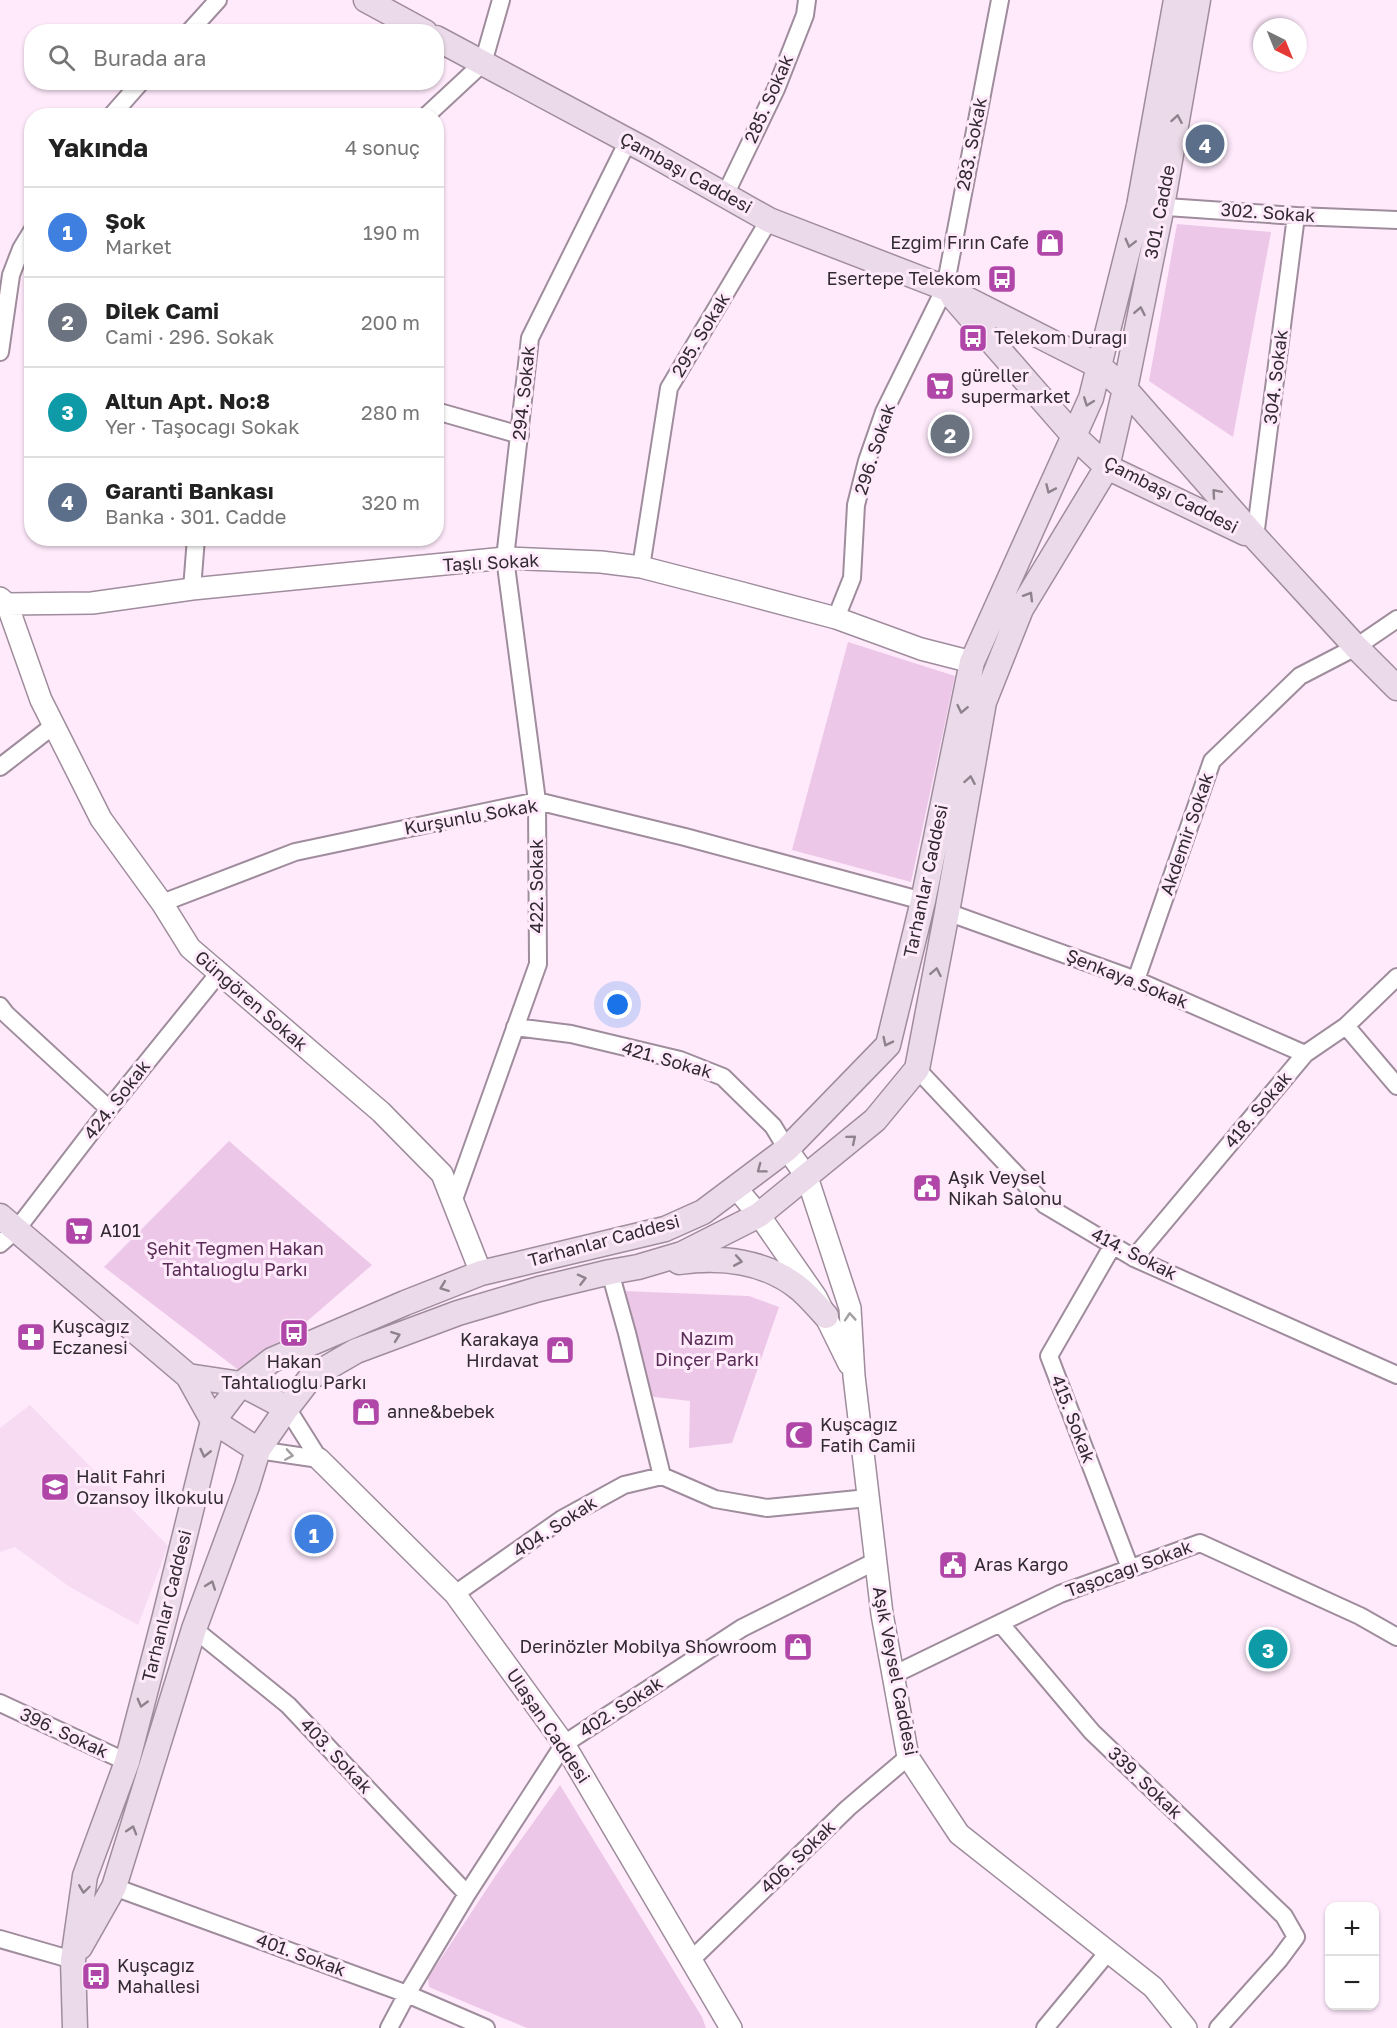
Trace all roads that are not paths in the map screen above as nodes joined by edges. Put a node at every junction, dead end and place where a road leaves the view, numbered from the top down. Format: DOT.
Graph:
graph roads {
  1 [pos="218,0"];
  2 [pos="366,0"];
  3 [pos="501,0"];
  4 [pos="807,0"];
  5 [pos="1000,0"];
  6 [pos="1176,0"];
  7 [pos="1198,0"];
  8 [pos="196,24"];
  9 [pos="410,24"];
  10 [pos="444,42"];
  11 [pos="483,63"];
  12 [pos="134,90"];
  13 [pos="118,108"];
  14 [pos="435,108"];
  15 [pos="628,141"];
  16 [pos="724,195"];
  17 [pos="1151,206"];
  18 [pos="1296,216"];
  19 [pos="769,220"];
  20 [pos="1397,220"];
  21 [pos="24,253"];
  22 [pos="5,274"];
  23 [pos="945,288"];
  24 [pos="0,352"];
  25 [pos="1099,366"];
  26 [pos="1125,389"];
  27 [pos="444,413"];
  28 [pos="520,435"];
  29 [pos="1074,436"];
  30 [pos="1107,467"];
  31 [pos="1255,537"];
  32 [pos="195,546"];
  33 [pos="505,558"];
  34 [pos="641,567"];
  35 [pos="192,589"];
  36 [pos="4,601"];
  37 [pos="836,618"];
  38 [pos="1397,619"];
  39 [pos="1356,647"];
  40 [pos="972,662"];
  41 [pos="1397,688"];
  42 [pos="53,726"];
  43 [pos="0,767"];
  44 [pos="537,801"];
  45 [pos="923,901"];
  46 [pos="162,903"];
  47 [pos="947,912"];
  48 [pos="219,973"];
  49 [pos="1397,977"];
  50 [pos="1136,980"];
  51 [pos="0,1006"];
  52 [pos="1346,1026"];
  53 [pos="515,1027"];
  54 [pos="1305,1054"];
  55 [pos="917,1069"];
  56 [pos="1397,1086"];
  57 [pos="109,1109"];
  58 [pos="787,1149"];
  59 [pos="807,1177"];
  60 [pos="736,1188"];
  61 [pos="453,1202"];
  62 [pos="759,1215"];
  63 [pos="6,1230"];
  64 [pos="1113,1245"];
  65 [pos="1134,1258"];
  66 [pos="638,1267"];
  67 [pos="610,1272"];
  68 [pos="481,1273"];
  69 [pos="826,1316"];
  70 [pos="1397,1375"];
  71 [pos="188,1376"];
  72 [pos="854,1376"];
  73 [pos="242,1384"];
  74 [pos="287,1408"];
  75 [pos="213,1421"];
  76 [pos="258,1450"];
  77 [pos="319,1459"];
  78 [pos="662,1476"];
  79 [pos="868,1498"];
  80 [pos="876,1561"];
  81 [pos="1131,1568"];
  82 [pos="455,1594"];
  83 [pos="1000,1623"];
  84 [pos="194,1629"];
  85 [pos="1397,1637"];
  86 [pos="893,1675"];
  87 [pos="0,1704"];
  88 [pos="564,1744"];
  89 [pos="908,1757"];
  90 [pos="127,1762"];
  91 [pos="114,1887"];
  92 [pos="467,1894"];
  93 [pos="0,1939"];
  94 [pos="1108,1952"];
  95 [pos="73,1960"];
  96 [pos="691,1960"];
  97 [pos="407,1994"];
  98 [pos="75,2028"];
  99 [pos="389,2028"];
  100 [pos="486,2028"];
  101 [pos="731,2028"];
  102 [pos="1045,2028"];
  103 [pos="1186,2028"];
  104 [pos="1218,2028"];
  1 -- 8 [label="street"];
  2 -- 9 [label="main road"];
  3 -- 11 [label="street"];
  4 -- 16 [label="street, 285. Sokak"];
  5 -- 23 [label="street, 283. Sokak"];
  6 -- 17 [label="main road, 301. Cadde"];
  17 -- 7 [label="main road, 301. Cadde, one-way"];
  10 -- 11 [label="main road, Çambaşı Caddesi"];
  11 -- 14 [label="street"];
  11 -- 15 [label="main road, Çambaşı Caddesi"];
  12 -- 13 [label="street"];
  15 -- 16 [label="main road, Çambaşı Caddesi"];
  15 -- 28 [label="street, 294. Sokak"];
  16 -- 19 [label="main road, Çambaşı Caddesi"];
  17 -- 18 [label="street, 302. Sokak"];
  17 -- 25 [label="main road, 301. Cadde, one-way"];
  26 -- 17 [label="main road, 301. Cadde, one-way"];
  18 -- 20 [label="street, 302. Sokak"];
  18 -- 31 [label="street, 304. Sokak"];
  19 -- 23 [label="main road, Çambaşı Caddesi"];
  19 -- 34 [label="street, 295. Sokak"];
  21 -- 22 [label="street"];
  22 -- 24 [label="street"];
  23 -- 25 [label="main road, Çambaşı Caddesi"];
  23 -- 29 [label="main road, Çambaşı Caddesi"];
  23 -- 37 [label="street, 296. Sokak"];
  25 -- 26 [label="main road, Çambaşı Caddesi"];
  25 -- 29 [label="main road, Tarhanlar Caddesi, one-way"];
  26 -- 30 [label="main road, Tarhanlar Caddesi"];
  31 -- 26 [label="main road, Çambaşı Caddesi, one-way"];
  27 -- 28 [label="street"];
  28 -- 33 [label="street, 294. Sokak"];
  29 -- 30 [label="main road, Çambaşı Caddesi"];
  29 -- 40 [label="main road, Tarhanlar Caddesi, one-way"];
  30 -- 31 [label="main road, Çambaşı Caddesi"];
  47 -- 30 [label="main road, Tarhanlar Caddesi, one-way"];
  31 -- 39 [label="main road, Çambaşı Caddesi"];
  32 -- 35 [label="street"];
  33 -- 34 [label="street, Taşlı Sokak"];
  33 -- 35 [label="street, Taşlı Sokak"];
  33 -- 44 [label="street, 422. Sokak"];
  34 -- 37 [label="street, Taşlı Sokak"];
  35 -- 36 [label="street, Taşlı Sokak"];
  36 -- 42 [label="street, Güngören Sokak"];
  37 -- 40 [label="street, Taşlı Sokak"];
  38 -- 39 [label="street, Akdemir Sokak"];
  39 -- 41 [label="main road, Çambaşı Caddesi"];
  39 -- 50 [label="street, Akdemir Sokak"];
  40 -- 45 [label="main road, Tarhanlar Caddesi, one-way"];
  42 -- 43 [label="street"];
  42 -- 46 [label="street, Güngören Sokak"];
  44 -- 45 [label="street, Kurşunlu Sokak"];
  44 -- 46 [label="street, Kurşunlu Sokak"];
  44 -- 53 [label="street, 422. Sokak"];
  45 -- 58 [label="main road, Tarhanlar Caddesi, one-way"];
  46 -- 48 [label="street, Güngören Sokak"];
  47 -- 50 [label="street, Şenkaya Sokak"];
  55 -- 47 [label="main road, Tarhanlar Caddesi, one-way"];
  48 -- 57 [label="street, 424. Sokak"];
  48 -- 61 [label="street, Güngören Sokak"];
  49 -- 52 [label="street, 418. Sokak"];
  50 -- 54 [label="street, Şenkaya Sokak"];
  51 -- 57 [label="street"];
  52 -- 54 [label="street, 418. Sokak"];
  52 -- 56 [label="street"];
  53 -- 58 [label="street, 421. Sokak"];
  53 -- 61 [label="street, 422. Sokak"];
  54 -- 65 [label="street, 418. Sokak"];
  59 -- 55 [label="main road, Tarhanlar Caddesi, one-way"];
  55 -- 64 [label="street, 414. Sokak"];
  57 -- 63 [label="street, 424. Sokak"];
  58 -- 59 [label="street, Aşık Veysel Caddesi"];
  58 -- 60 [label="main road, Tarhanlar Caddesi, one-way"];
  59 -- 62 [label="main road, Tarhanlar Caddesi"];
  72 -- 59 [label="street, Aşık Veysel Caddesi, one-way"];
  60 -- 62 [label="street, Aşık Veysel Caddesi"];
  60 -- 68 [label="main road, Tarhanlar Caddesi"];
  61 -- 68 [label="street, Güngören Sokak"];
  62 -- 66 [label="main road, Tarhanlar Caddesi"];
  62 -- 69 [label="street, Aşık Veysel Caddesi"];
  63 -- 71 [label="main road"];
  64 -- 65 [label="street, 414. Sokak"];
  64 -- 81 [label="street, 415. Sokak"];
  65 -- 70 [label="street, 414. Sokak"];
  66 -- 67 [label="main road, Tarhanlar Caddesi"];
  66 -- 69 [label="main road, one-way"];
  74 -- 67 [label="main road, Tarhanlar Caddesi, one-way"];
  67 -- 78 [label="street"];
  68 -- 73 [label="main road, Tarhanlar Caddesi, one-way"];
  69 -- 72 [label="street, Aşık Veysel Caddesi"];
  71 -- 73 [label="main road"];
  71 -- 75 [label="main road"];
  72 -- 79 [label="street, Aşık Veysel Caddesi"];
  73 -- 74 [label="main road"];
  73 -- 75 [label="main road, Tarhanlar Caddesi"];
  74 -- 76 [label="main road, Tarhanlar Caddesi"];
  74 -- 77 [label="street"];
  75 -- 76 [label="main road"];
  75 -- 90 [label="main road, Tarhanlar Caddesi, one-way"];
  76 -- 77 [label="street, one-way"];
  84 -- 76 [label="main road, Tarhanlar Caddesi, one-way"];
  77 -- 82 [label="street, Ulaşan Caddesi"];
  78 -- 79 [label="street"];
  78 -- 82 [label="street, 404. Sokak"];
  79 -- 80 [label="street, Aşık Veysel Caddesi"];
  80 -- 86 [label="street, Aşık Veysel Caddesi"];
  80 -- 88 [label="street, 402. Sokak"];
  81 -- 83 [label="street, Taşocağı Sokak"];
  81 -- 85 [label="street, Taşocağı Sokak"];
  82 -- 88 [label="street, Ulaşan Caddesi"];
  83 -- 86 [label="street, Taşocağı Sokak"];
  83 -- 104 [label="street, 339. Sokak"];
  91 -- 84 [label="main road, Tarhanlar Caddesi, one-way"];
  84 -- 92 [label="street, 403. Sokak"];
  86 -- 89 [label="street, Aşık Veysel Caddesi"];
  87 -- 90 [label="street, 396. Sokak"];
  88 -- 92 [label="street, 402. Sokak"];
  88 -- 96 [label="street, Ulaşan Caddesi"];
  89 -- 94 [label="street, Aşık Veysel Caddesi"];
  89 -- 96 [label="street, 406. Sokak"];
  90 -- 95 [label="main road, Tarhanlar Caddesi, one-way"];
  91 -- 95 [label="main road, Tarhanlar Caddesi"];
  91 -- 97 [label="street, 401. Sokak"];
  92 -- 97 [label="street, 402. Sokak"];
  93 -- 95 [label="street"];
  94 -- 102 [label="street"];
  94 -- 103 [label="street, Aşık Veysel Caddesi"];
  95 -- 98 [label="main road, Tarhanlar Caddesi"];
  96 -- 101 [label="street, Ulaşan Caddesi"];
  97 -- 99 [label="street, 402. Sokak"];
  97 -- 100 [label="street, 401. Sokak"];
}
